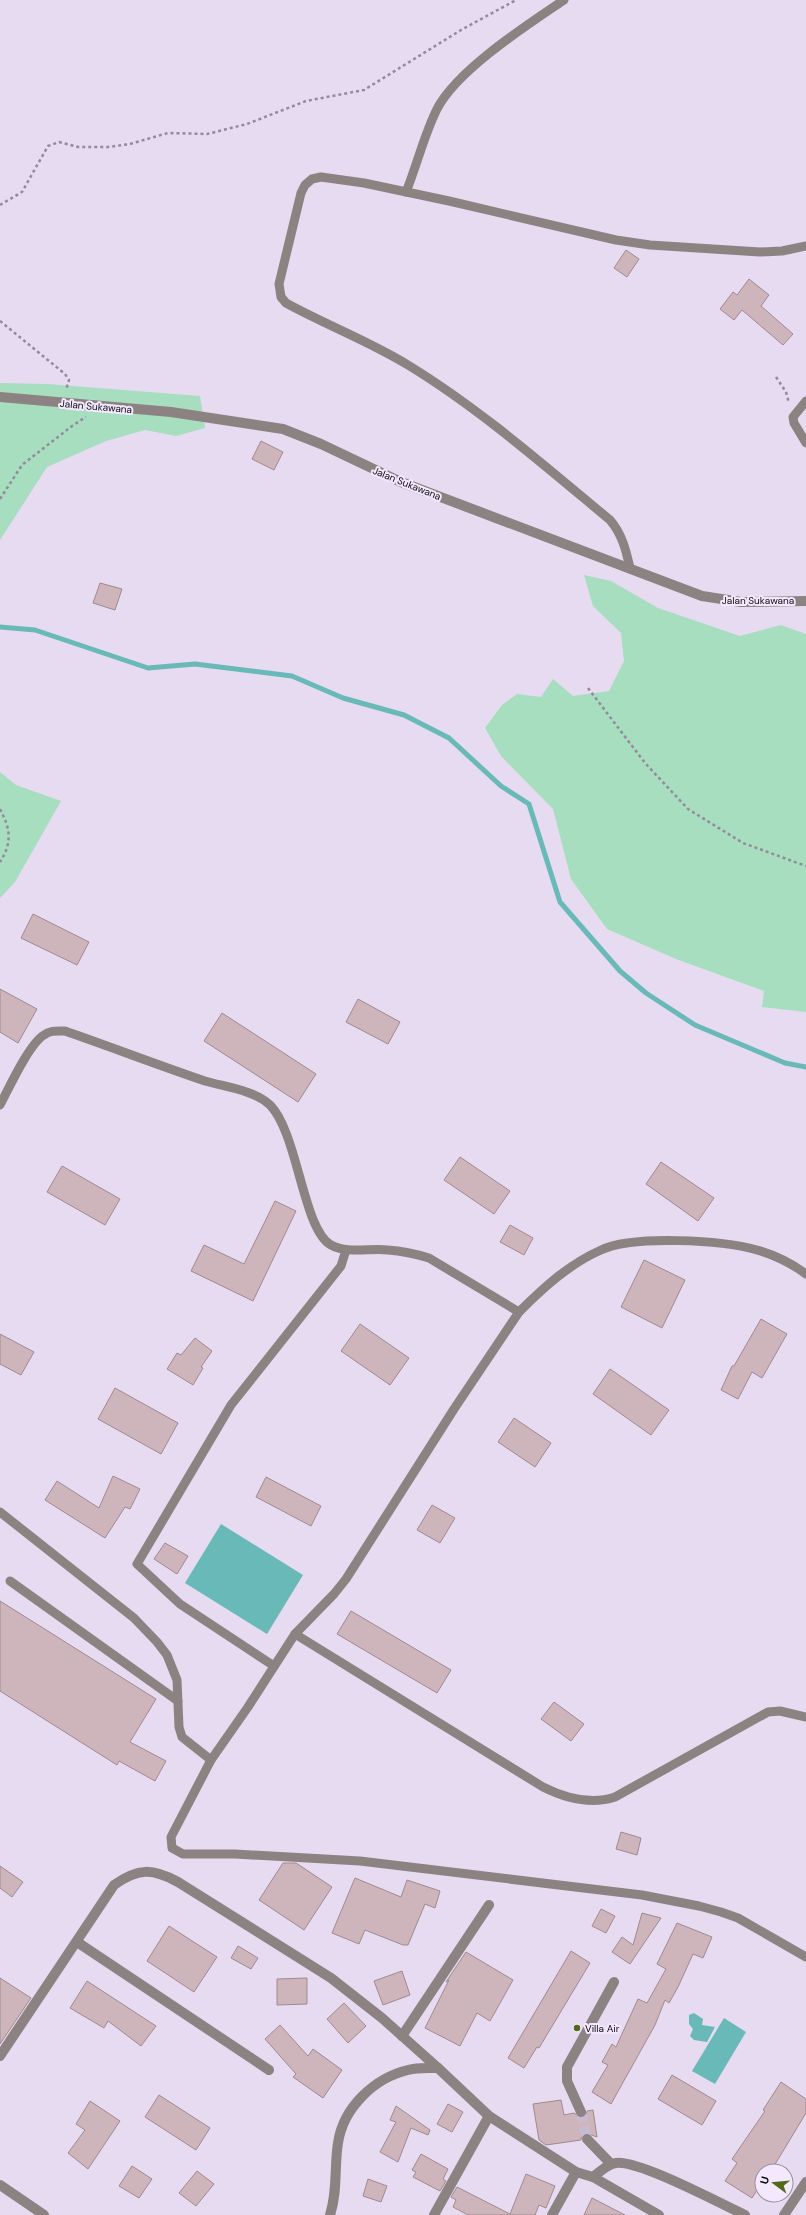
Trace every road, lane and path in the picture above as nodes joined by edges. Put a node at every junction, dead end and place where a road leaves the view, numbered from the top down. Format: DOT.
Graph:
graph roads {
  1 [pos="516,0"];
  2 [pos="564,0"];
  3 [pos="406,192"];
  4 [pos="0,205"];
  5 [pos="806,246"];
  6 [pos="0,321"];
  7 [pos="776,377"];
  8 [pos="63,392"];
  9 [pos="0,397"];
  10 [pos="806,401"];
  11 [pos="104,407"];
  12 [pos="793,416"];
  13 [pos="806,443"];
  14 [pos="0,499"];
  15 [pos="630,568"];
  16 [pos="806,601"];
  17 [pos="588,688"];
  18 [pos="0,809"];
  19 [pos="0,862"];
  20 [pos="806,866"];
  21 [pos="0,1105"];
  22 [pos="346,1250"];
  23 [pos="806,1274"];
  24 [pos="519,1312"];
  25 [pos="3,1514"];
  26 [pos="0,1525"];
  27 [pos="10,1581"];
  28 [pos="295,1634"];
  29 [pos="274,1666"];
  30 [pos="178,1701"];
  31 [pos="806,1717"];
  32 [pos="211,1760"];
  33 [pos="489,1905"];
  34 [pos="77,1942"];
  35 [pos="806,1957"];
  36 [pos="614,1982"];
  37 [pos="402,2036"];
  38 [pos="0,2056"];
  39 [pos="438,2068"];
  40 [pos="269,2070"];
  41 [pos="581,2112"];
  42 [pos="489,2116"];
  43 [pos="587,2139"];
  44 [pos="611,2164"];
  45 [pos="576,2172"];
  46 [pos="593,2177"];
  47 [pos="806,2182"];
  48 [pos="0,2185"];
  49 [pos="44,2215"];
  50 [pos="330,2215"];
  51 [pos="434,2215"];
  52 [pos="552,2215"];
  53 [pos="659,2215"];
  54 [pos="745,2215"];
  55 [pos="784,2215"];
  1 -- 4 [label="path"];
  2 -- 3 [label="lane"];
  3 -- 5 [label="lane"];
  3 -- 15 [label="lane"];
  6 -- 8 [label="path"];
  7 -- 12 [label="path"];
  9 -- 11 [label="street, Jalan Sukawana"];
  10 -- 12 [label="lane"];
  11 -- 14 [label="path"];
  11 -- 15 [label="street, Jalan Sukawana"];
  12 -- 13 [label="lane"];
  15 -- 16 [label="street, Jalan Sukawana"];
  17 -- 20 [label="path"];
  18 -- 19 [label="path"];
  21 -- 22 [label="lane"];
  22 -- 24 [label="lane"];
  22 -- 29 [label="lane"];
  23 -- 24 [label="lane"];
  24 -- 28 [label="lane"];
  25 -- 26 [label="lane"];
  25 -- 30 [label="lane"];
  27 -- 30 [label="lane"];
  28 -- 29 [label="lane"];
  28 -- 31 [label="lane"];
  29 -- 32 [label="lane"];
  30 -- 32 [label="lane"];
  32 -- 35 [label="lane"];
  33 -- 37 [label="street"];
  34 -- 37 [label="street"];
  34 -- 38 [label="street"];
  34 -- 40 [label="street"];
  36 -- 41 [label="street"];
  37 -- 39 [label="street"];
  39 -- 42 [label="street"];
  39 -- 50 [label="street"];
  42 -- 45 [label="street"];
  42 -- 51 [label="street"];
  43 -- 44 [label="street"];
  44 -- 46 [label="street"];
  44 -- 54 [label="street"];
  45 -- 46 [label="street"];
  45 -- 52 [label="street"];
  46 -- 53 [label="street"];
  47 -- 55 [label="street"];
  48 -- 49 [label="street"];
}
